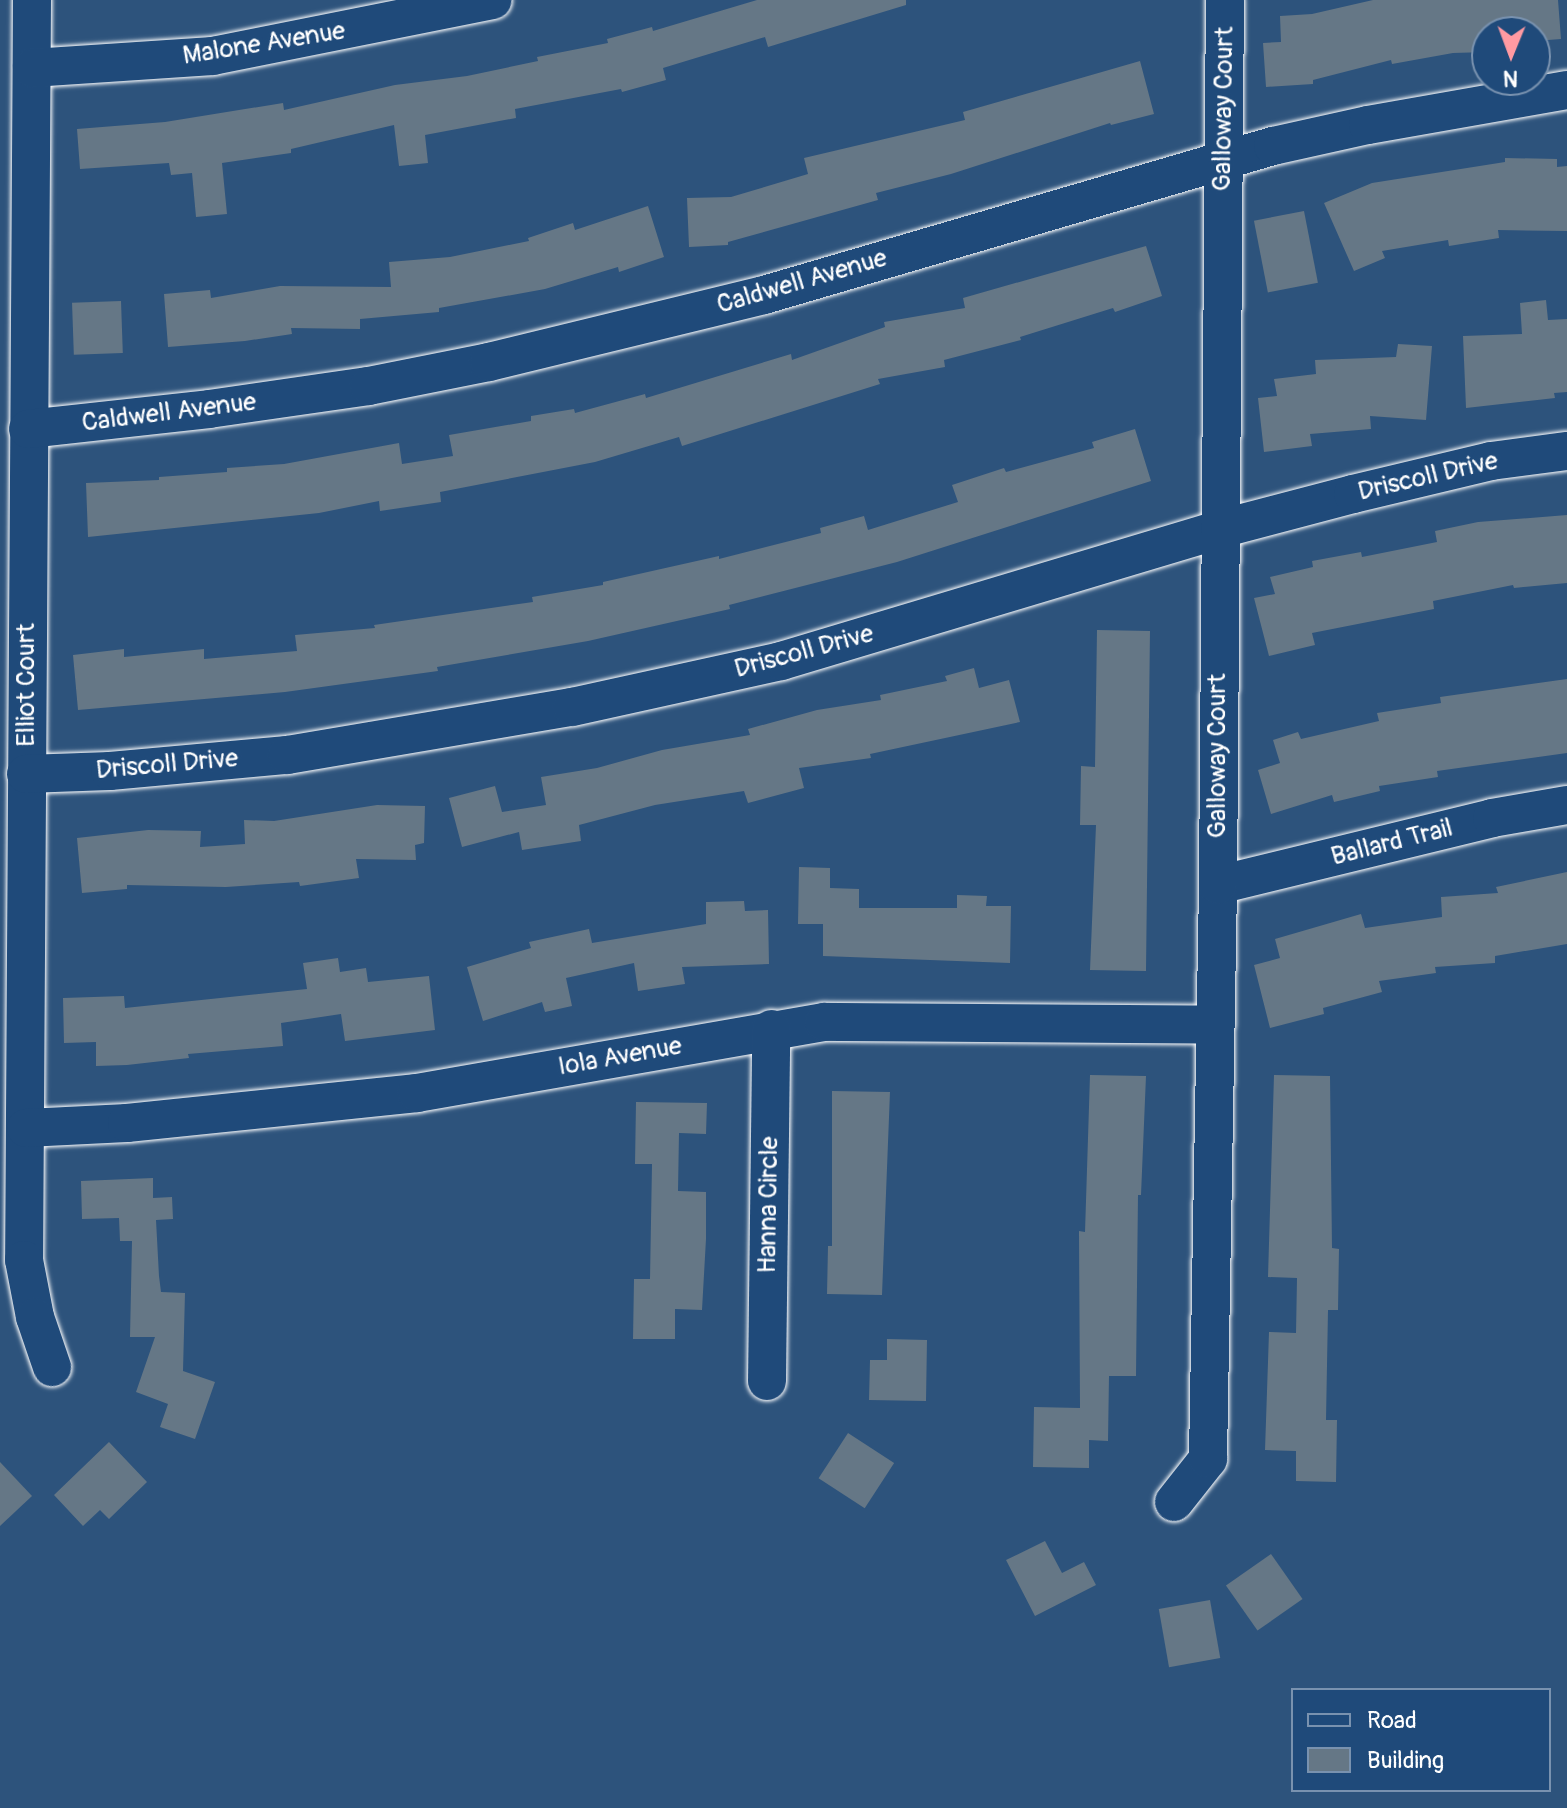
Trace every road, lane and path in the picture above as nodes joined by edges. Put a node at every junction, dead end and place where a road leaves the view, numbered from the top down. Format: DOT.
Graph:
graph roads {
  1 [pos="32,0"];
  2 [pos="492,0"];
  3 [pos="1225,0"];
  4 [pos="32,68"];
  5 [pos="1567,90"];
  6 [pos="1223,158"];
  7 [pos="28,429"];
  8 [pos="1567,451"];
  9 [pos="1220,529"];
  10 [pos="26,774"];
  11 [pos="1567,805"];
  12 [pos="1218,885"];
  13 [pos="1215,1025"];
  14 [pos="771,1029"];
  15 [pos="26,1128"];
  16 [pos="52,1367"];
  17 [pos="767,1381"];
  18 [pos="1174,1502"];
  1 -- 4 [label="street, Elliot Court"];
  2 -- 4 [label="street, Malone Avenue"];
  3 -- 6 [label="street, Galloway Court"];
  4 -- 7 [label="street, Elliot Court"];
  5 -- 6 [label="street, Caldwell Avenue"];
  6 -- 7 [label="street, Caldwell Avenue"];
  6 -- 9 [label="street, Galloway Court"];
  7 -- 10 [label="street, Elliot Court"];
  8 -- 9 [label="street, Driscoll Drive"];
  9 -- 10 [label="street, Driscoll Drive"];
  9 -- 12 [label="street, Galloway Court"];
  10 -- 15 [label="street, Elliot Court"];
  11 -- 12 [label="street, Ballard Trail"];
  12 -- 13 [label="street, Galloway Court"];
  13 -- 14 [label="street, Iola Avenue"];
  13 -- 18 [label="street, Galloway Court"];
  14 -- 15 [label="street, Iola Avenue"];
  14 -- 17 [label="street, Hanna Circle"];
  15 -- 16 [label="street, Elliot Court"];
}
